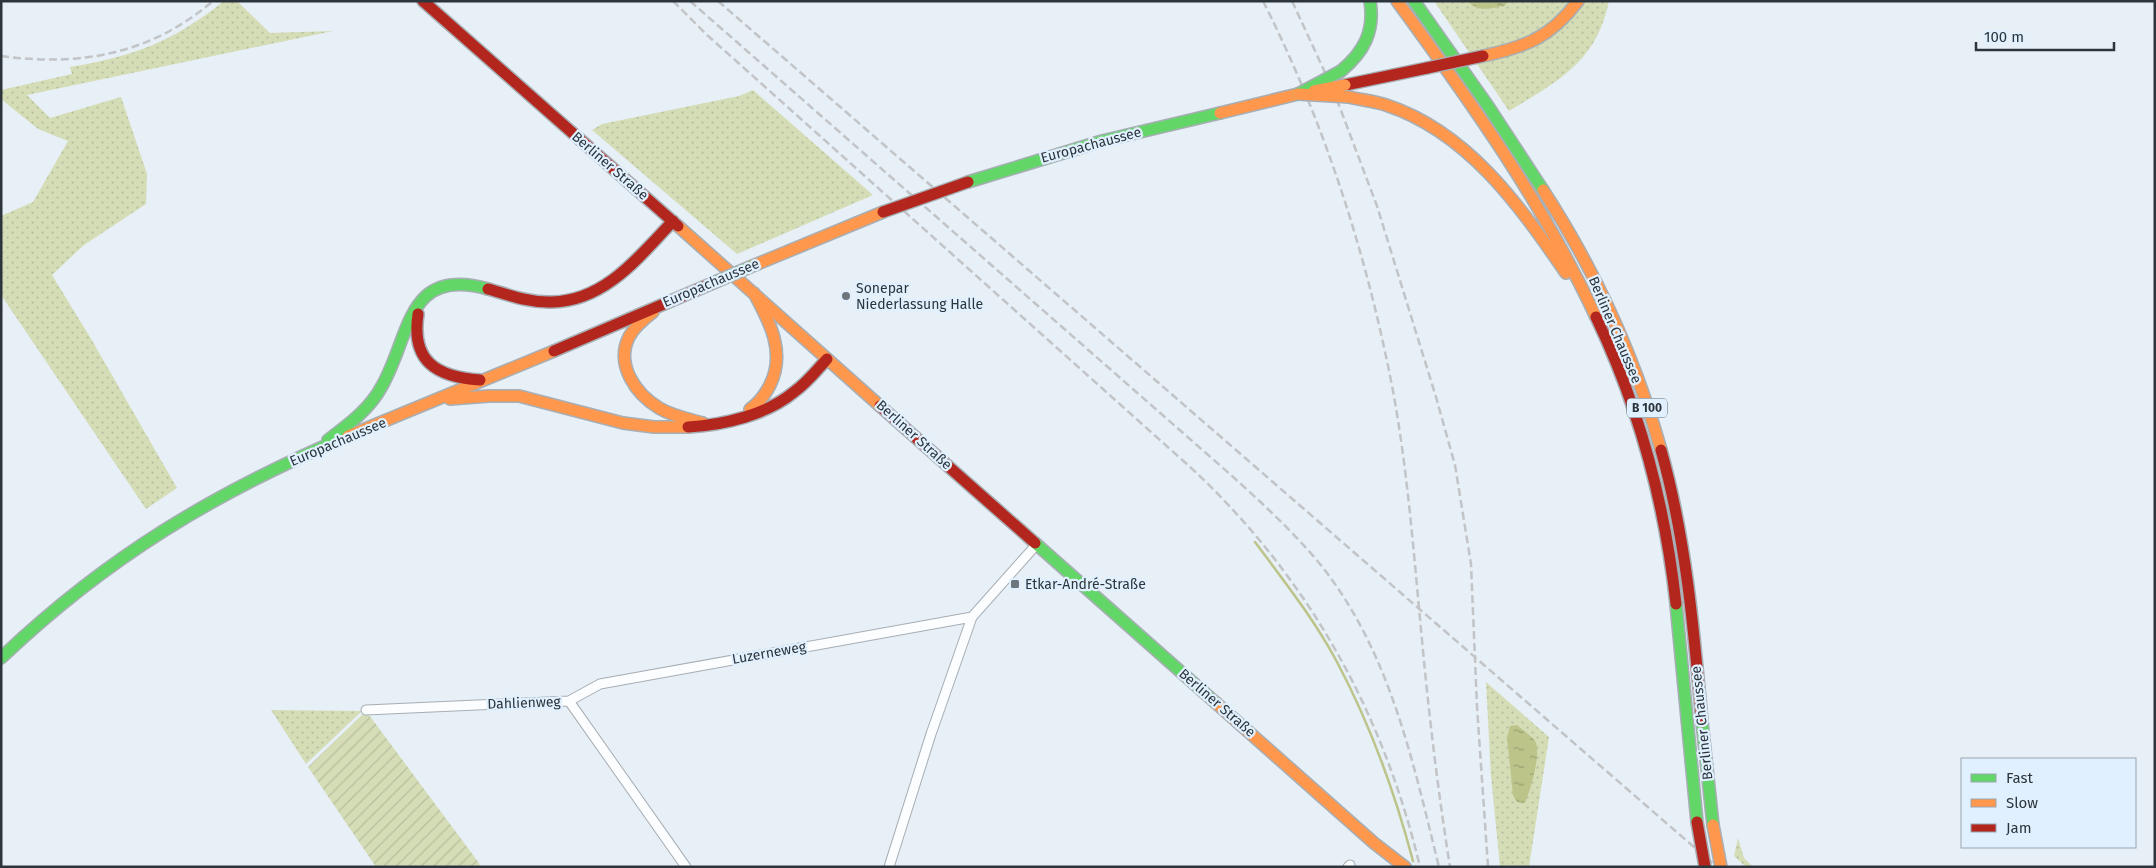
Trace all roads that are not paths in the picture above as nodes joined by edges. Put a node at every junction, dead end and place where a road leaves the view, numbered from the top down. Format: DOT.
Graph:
graph roads {
  1 [pos="423,1"];
  2 [pos="1370,1"];
  3 [pos="1397,1"];
  4 [pos="1414,1"];
  5 [pos="1424,1"];
  6 [pos="1578,1"];
  7 [pos="1446,46"];
  8 [pos="1298,94"];
  9 [pos="672,221"];
  10 [pos="754,293"];
  11 [pos="422,299"];
  12 [pos="660,305"];
  13 [pos="1600,323"];
  14 [pos="828,359"];
  15 [pos="485,380"];
  16 [pos="432,402"];
  17 [pos="732,420"];
  18 [pos="706,424"];
  19 [pos="313,453"];
  20 [pos="1037,544"];
  21 [pos="972,616"];
  22 [pos="1,658"];
  23 [pos="569,701"];
  24 [pos="366,710"];
  25 [pos="686,867"];
  26 [pos="889,867"];
  27 [pos="1405,867"];
  28 [pos="1705,867"];
  29 [pos="1721,867"];
  1 -- 9 [label="main road, Berliner Straße"];
  2 -- 8 [label="main road, bridge"];
  3 -- 13 [label="main road, Berliner Chaussee / B 100"];
  4 -- 7 [label="main road, Berliner Chaussee / B 100"];
  5 -- 7 [label="main road"];
  6 -- 8 [label="main road, Europachaussee, bridge"];
  7 -- 29 [label="main road, Berliner Chaussee / B 100, bridge"];
  8 -- 12 [label="main road, Europachaussee, bridge"];
  8 -- 13 [label="main road, bridge"];
  9 -- 10 [label="main road, Berliner Straße"];
  9 -- 11 [label="main road"];
  10 -- 14 [label="main road, Berliner Straße"];
  10 -- 17 [label="main road"];
  11 -- 15 [label="main road"];
  11 -- 19 [label="main road"];
  12 -- 15 [label="main road, Europachaussee"];
  12 -- 18 [label="main road"];
  13 -- 28 [label="main road, Berliner Chaussee / B 100, bridge"];
  14 -- 17 [label="main road"];
  14 -- 20 [label="main road, Berliner Straße"];
  15 -- 16 [label="main road, Europachaussee"];
  16 -- 18 [label="main road"];
  16 -- 19 [label="main road, Europachaussee"];
  17 -- 18 [label="main road"];
  19 -- 22 [label="main road, Europachaussee"];
  20 -- 21 [label="street"];
  20 -- 27 [label="main road, Berliner Straße"];
  21 -- 23 [label="street, Luzerneweg"];
  21 -- 26 [label="street"];
  23 -- 24 [label="street, Dahlienweg"];
  23 -- 25 [label="street, Dahlienweg"];
}
